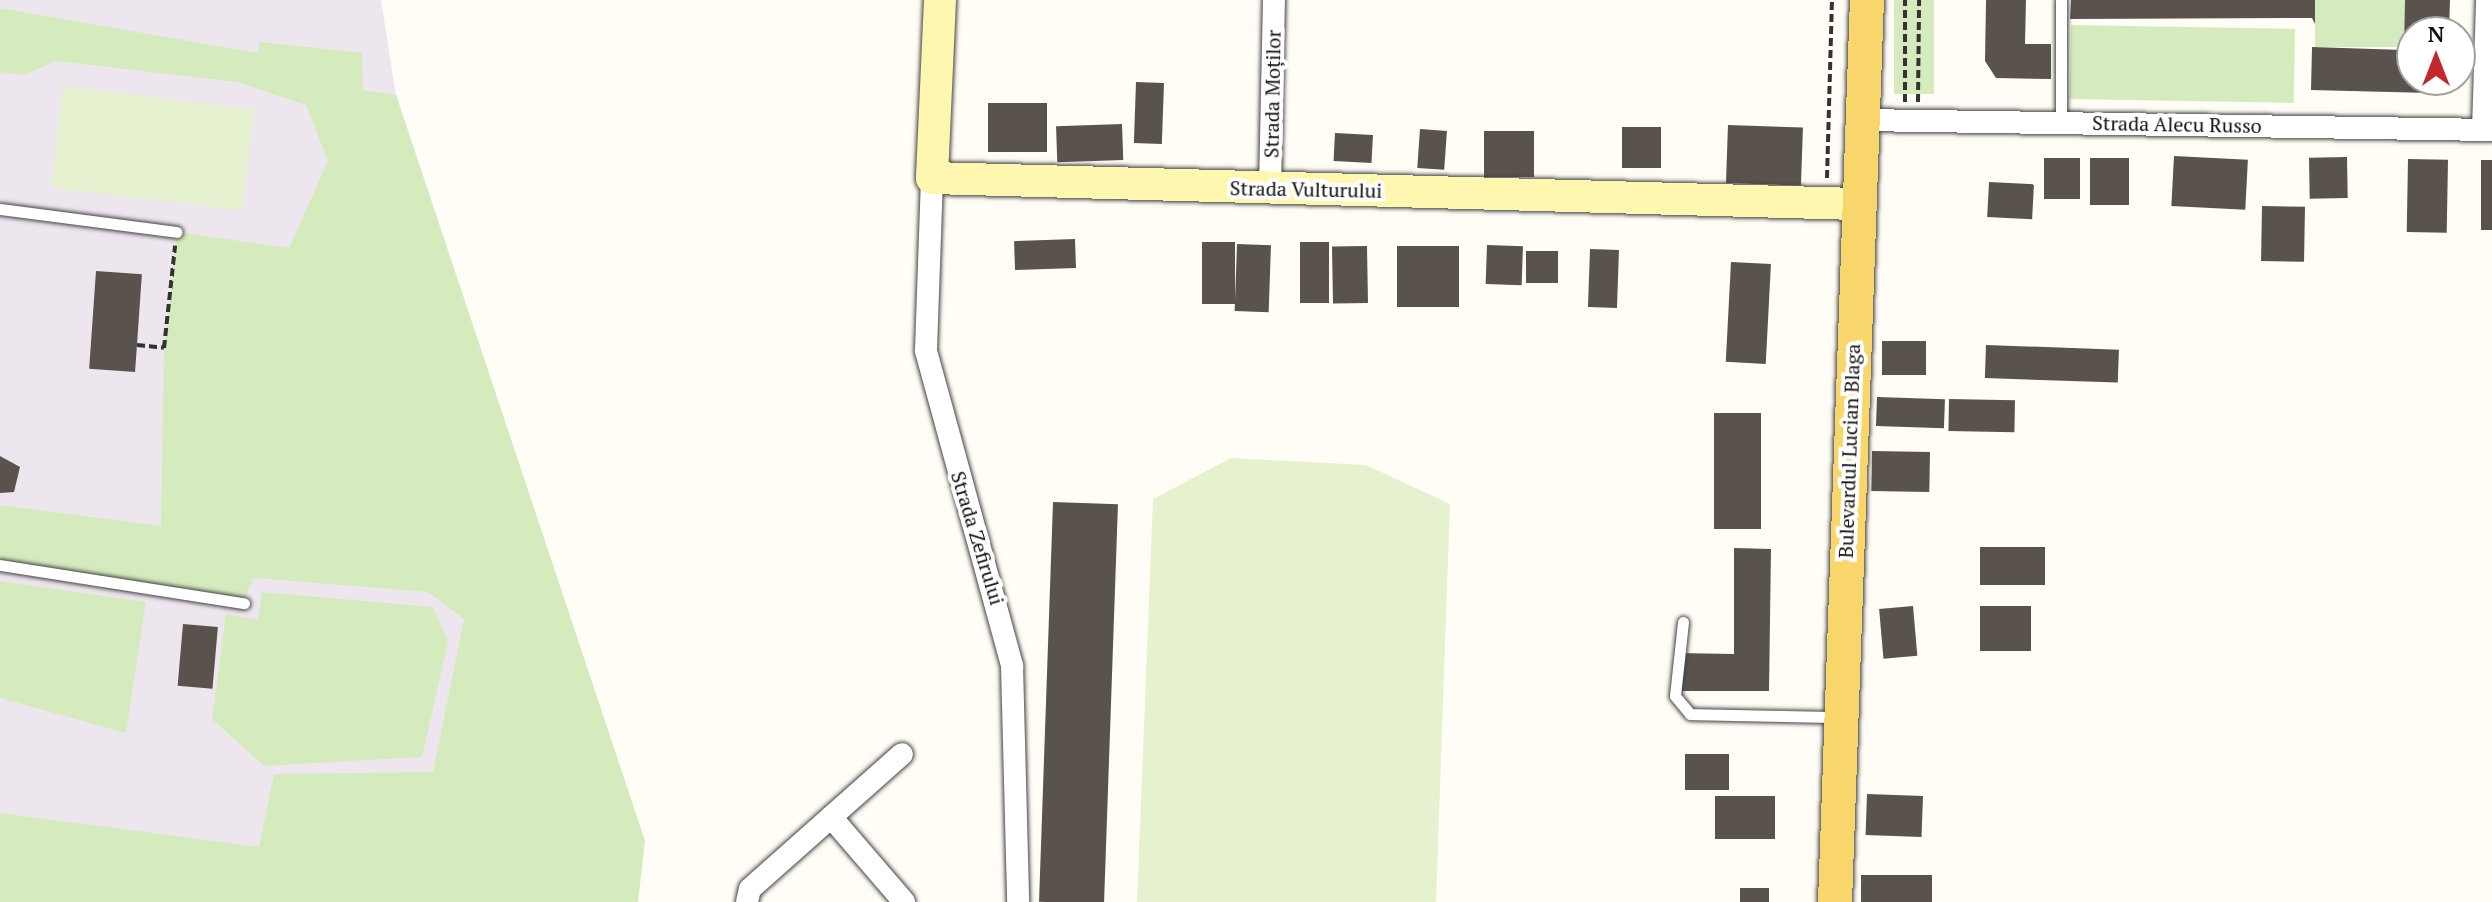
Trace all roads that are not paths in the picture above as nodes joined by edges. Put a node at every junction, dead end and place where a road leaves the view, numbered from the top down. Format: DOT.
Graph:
graph roads {
  1 [pos="940,0"];
  2 [pos="1274,0"];
  3 [pos="1867,0"];
  4 [pos="2061,0"];
  5 [pos="2487,0"];
  6 [pos="1862,120"];
  7 [pos="2061,122"];
  8 [pos="2488,130"];
  9 [pos="932,178"];
  10 [pos="1270,188"];
  11 [pos="1858,204"];
  12 [pos="0,209"];
  13 [pos="177,232"];
  14 [pos="0,565"];
  15 [pos="244,603"];
  16 [pos="1683,622"];
  17 [pos="1840,717"];
  18 [pos="902,754"];
  19 [pos="831,817"];
  20 [pos="747,902"];
  21 [pos="904,902"];
  22 [pos="1018,902"];
  23 [pos="1835,902"];
  1 -- 9 [label="street"];
  2 -- 10 [label="street, Strada Moților"];
  3 -- 6 [label="main road, Bulevardul Lucian Blaga"];
  4 -- 7 [label="lane"];
  5 -- 8 [label="street"];
  6 -- 7 [label="street, Strada Alecu Russo"];
  6 -- 11 [label="main road, Bulevardul Lucian Blaga"];
  7 -- 8 [label="street, Strada Alecu Russo"];
  9 -- 10 [label="street, Strada Vulturului"];
  9 -- 22 [label="street, Strada Zefirului"];
  10 -- 11 [label="street, Strada Vulturului"];
  11 -- 17 [label="main road, Bulevardul Lucian Blaga"];
  12 -- 13 [label="lane"];
  14 -- 15 [label="lane"];
  16 -- 17 [label="lane"];
  17 -- 23 [label="main road, Bulevardul Lucian Blaga"];
  18 -- 19 [label="street"];
  19 -- 20 [label="street"];
  19 -- 21 [label="street"];
}
